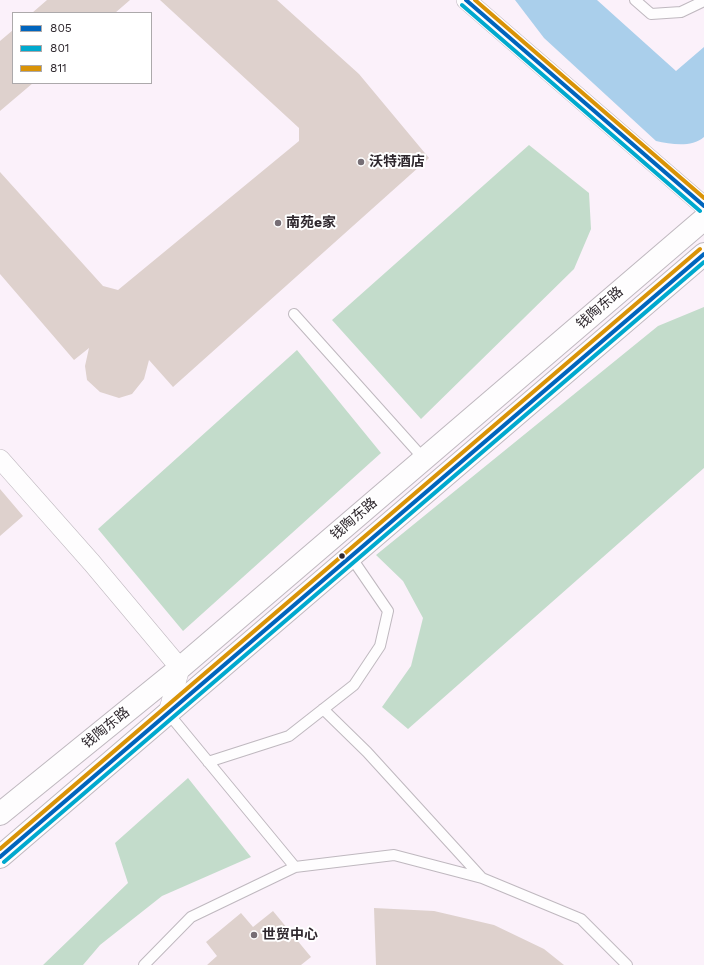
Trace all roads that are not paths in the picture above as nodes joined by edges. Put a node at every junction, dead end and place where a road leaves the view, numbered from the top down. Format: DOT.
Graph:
graph roads {
  1 [pos="466,0"];
  2 [pos="635,0"];
  3 [pos="704,0"];
  4 [pos="704,206"];
  5 [pos="704,219"];
  6 [pos="704,254"];
  7 [pos="294,314"];
  8 [pos="0,458"];
  9 [pos="424,459"];
  10 [pos="351,556"];
  11 [pos="180,668"];
  12 [pos="324,708"];
  13 [pos="168,713"];
  14 [pos="208,762"];
  15 [pos="0,814"];
  16 [pos="0,857"];
  17 [pos="295,867"];
  18 [pos="482,878"];
  19 [pos="144,965"];
  20 [pos="627,965"];
  1 -- 4 [label="street"];
  2 -- 3 [label="lane"];
  5 -- 9 [label="street, 钱陶东路"];
  6 -- 10 [label="street, 钱陶东路"];
  7 -- 9 [label="lane"];
  8 -- 11 [label="street"];
  9 -- 11 [label="street, 钱陶东路"];
  10 -- 12 [label="lane"];
  10 -- 13 [label="street, 钱陶东路"];
  11 -- 13 [label="street"];
  11 -- 15 [label="street, 钱陶东路"];
  12 -- 14 [label="lane"];
  12 -- 18 [label="lane"];
  13 -- 14 [label="lane"];
  13 -- 16 [label="street, 钱陶东路"];
  14 -- 17 [label="lane"];
  17 -- 18 [label="lane"];
  17 -- 19 [label="lane"];
  18 -- 20 [label="lane"];
}
